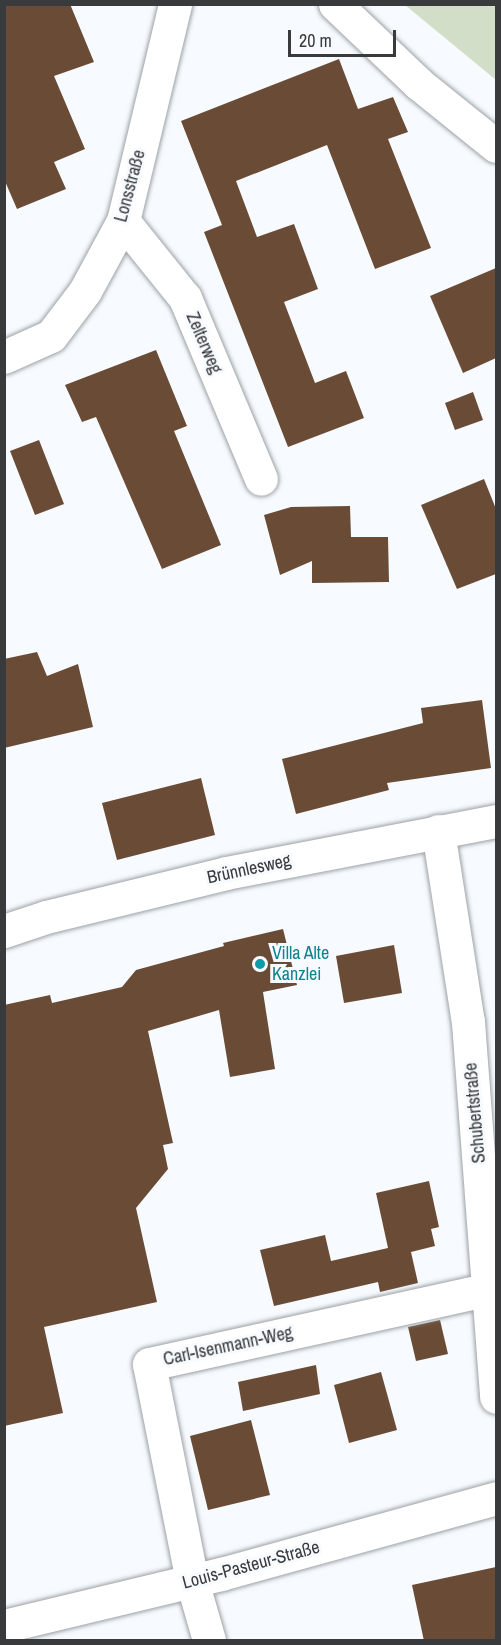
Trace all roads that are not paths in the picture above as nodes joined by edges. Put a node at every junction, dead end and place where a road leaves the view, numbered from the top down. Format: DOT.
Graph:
graph roads {
  1 [pos="175,4"];
  2 [pos="335,4"];
  3 [pos="496,146"];
  4 [pos="123,220"];
  5 [pos="4,357"];
  6 [pos="261,479"];
  7 [pos="496,821"];
  8 [pos="438,831"];
  9 [pos="4,931"];
  10 [pos="489,1289"];
  11 [pos="496,1397"];
  12 [pos="496,1498"];
  13 [pos="192,1581"];
  14 [pos="4,1626"];
  15 [pos="209,1641"];
  1 -- 4 [label="street, Lonsstraße"];
  2 -- 3 [label="street"];
  4 -- 5 [label="street, Lonsstraße"];
  4 -- 6 [label="street, Zelterweg"];
  7 -- 8 [label="street, Brünnlesweg"];
  8 -- 9 [label="street, Brünnlesweg"];
  8 -- 10 [label="street, Schubertstraße"];
  10 -- 11 [label="street, Schubertstraße"];
  10 -- 13 [label="street, Carl-Isenmann-Weg"];
  12 -- 13 [label="street, Louis-Pasteur-Straße"];
  13 -- 14 [label="street, Louis-Pasteur-Straße"];
  13 -- 15 [label="street"];
}
